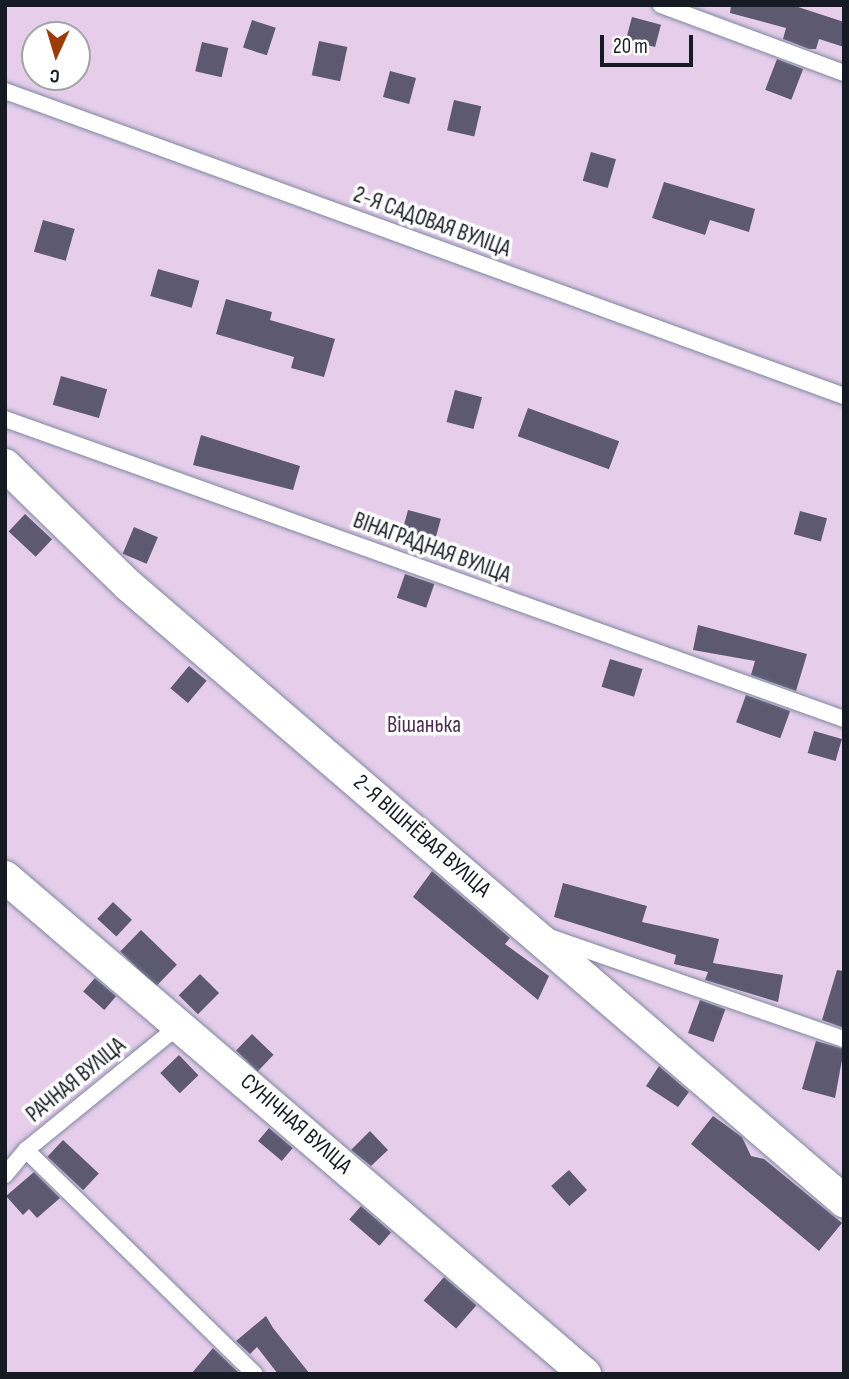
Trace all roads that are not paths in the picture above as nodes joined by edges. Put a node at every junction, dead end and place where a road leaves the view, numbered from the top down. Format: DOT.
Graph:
graph roads {
  1 [pos="661,5"];
  2 [pos="844,73"];
  3 [pos="5,91"];
  4 [pos="844,396"];
  5 [pos="5,419"];
  6 [pos="5,465"];
  7 [pos="844,719"];
  8 [pos="5,877"];
  9 [pos="534,932"];
  10 [pos="180,1025"];
  11 [pos="844,1039"];
  12 [pos="26,1150"];
  13 [pos="5,1175"];
  14 [pos="844,1201"];
  15 [pos="255,1374"];
  16 [pos="585,1374"];
  1 -- 2 [label="lane"];
  3 -- 4 [label="lane, 2-Я САДОВАЯ ВУЛІЦА"];
  5 -- 7 [label="lane, ВІНАГРАДНАЯ ВУЛІЦА"];
  6 -- 9 [label="street, 2-Я ВІШНЁВАЯ ВУЛІЦА"];
  8 -- 10 [label="street, СУНІЧНАЯ ВУЛІЦА"];
  9 -- 11 [label="lane"];
  9 -- 14 [label="street, 2-Я ВІШНЁВАЯ ВУЛІЦА"];
  10 -- 12 [label="lane, РАЧНАЯ ВУЛІЦА"];
  10 -- 16 [label="street, СУНІЧНАЯ ВУЛІЦА"];
  12 -- 13 [label="lane, РАЧНАЯ ВУЛІЦА"];
  12 -- 15 [label="lane"];
}
